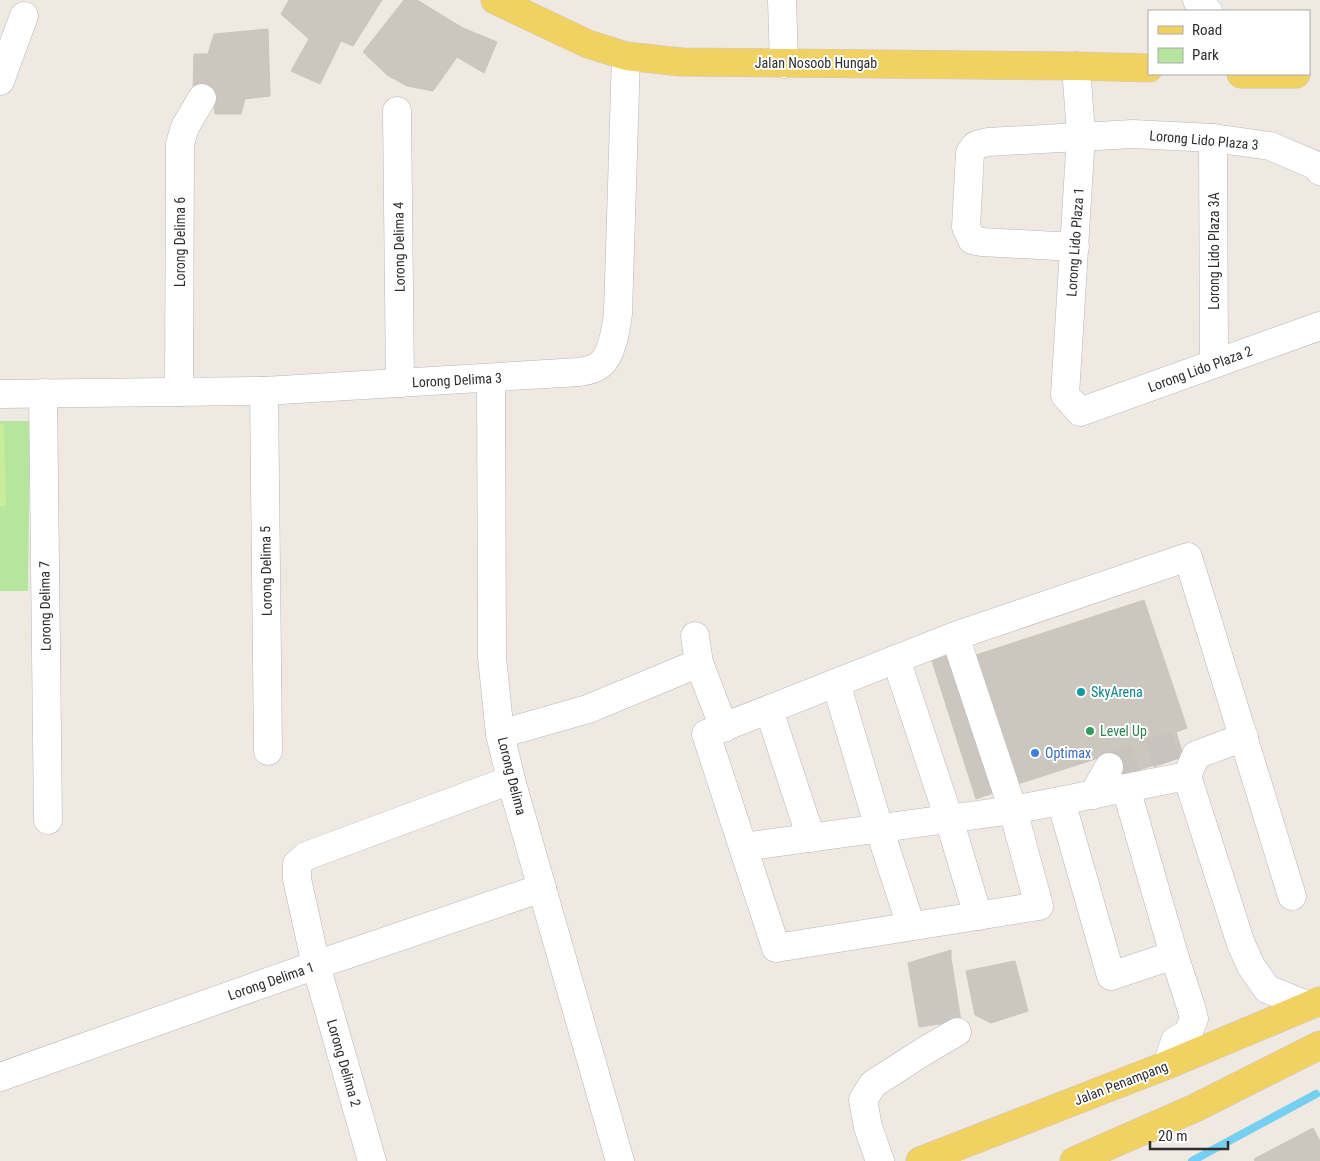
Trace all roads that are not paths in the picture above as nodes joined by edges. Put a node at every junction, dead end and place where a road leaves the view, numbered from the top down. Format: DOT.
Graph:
graph roads {
  1 [pos="495,0"];
  2 [pos="782,0"];
  3 [pos="1197,0"];
  4 [pos="1207,10"];
  5 [pos="24,16"];
  6 [pos="626,56"];
  7 [pos="784,64"];
  8 [pos="1076,66"];
  9 [pos="1148,68"];
  10 [pos="0,81"];
  11 [pos="202,98"];
  12 [pos="397,111"];
  13 [pos="1081,136"];
  14 [pos="1213,138"];
  15 [pos="1320,171"];
  16 [pos="1075,247"];
  17 [pos="1320,326"];
  18 [pos="1214,364"];
  19 [pos="491,378"];
  20 [pos="400,383"];
  21 [pos="264,391"];
  22 [pos="179,392"];
  23 [pos="43,393"];
  24 [pos="0,394"];
  25 [pos="1080,412"];
  26 [pos="695,636"];
  27 [pos="955,636"];
  28 [pos="896,659"];
  29 [pos="699,663"];
  30 [pos="836,683"];
  31 [pos="769,710"];
  32 [pos="724,728"];
  33 [pos="500,734"];
  34 [pos="1244,737"];
  35 [pos="268,751"];
  36 [pos="1188,758"];
  37 [pos="1109,767"];
  38 [pos="511,780"];
  39 [pos="1126,788"];
  40 [pos="1093,795"];
  41 [pos="1061,801"];
  42 [pos="1013,810"];
  43 [pos="948,819"];
  44 [pos="48,820"];
  45 [pos="879,828"];
  46 [pos="811,838"];
  47 [pos="743,847"];
  48 [pos="542,888"];
  49 [pos="1292,896"];
  50 [pos="978,916"];
  51 [pos="911,926"];
  52 [pos="1174,955"];
  53 [pos="316,965"];
  54 [pos="1314,1004"];
  55 [pos="957,1032"];
  56 [pos="1320,1046"];
  57 [pos="1167,1065"];
  58 [pos="0,1077"];
  59 [pos="372,1161"];
  60 [pos="620,1161"];
  61 [pos="880,1161"];
  62 [pos="920,1161"];
  63 [pos="1074,1161"];
  1 -- 6 [label="main road, Jalan Nosoob Hungab"];
  2 -- 7 [label="street"];
  3 -- 4 [label="street"];
  5 -- 10 [label="street"];
  6 -- 7 [label="main road, Jalan Nosoob Hungab"];
  6 -- 19 [label="street, Lorong Delima 3"];
  7 -- 8 [label="main road, Jalan Nosoob Hungab"];
  8 -- 9 [label="main road, Jalan Nosoob Hungab"];
  8 -- 13 [label="street, Lorong Lido Plaza 1"];
  11 -- 22 [label="street, Lorong Delima 6"];
  12 -- 20 [label="street, Lorong Delima 4"];
  13 -- 14 [label="street, Lorong Lido Plaza 3"];
  13 -- 16 [label="street, Lorong Lido Plaza 1"];
  13 -- 16 [label="street, Lorong Lido Plaza 3"];
  14 -- 15 [label="street, Lorong Lido Plaza 3"];
  14 -- 18 [label="street, Lorong Lido Plaza 3A"];
  16 -- 25 [label="street, Lorong Lido Plaza 1"];
  17 -- 18 [label="street, Lorong Lido Plaza 2"];
  18 -- 25 [label="street, Lorong Lido Plaza 2"];
  19 -- 20 [label="street, Lorong Delima 3"];
  19 -- 33 [label="street, Lorong Delima"];
  20 -- 21 [label="street, Lorong Delima 3"];
  21 -- 22 [label="street, Lorong Delima 3"];
  21 -- 35 [label="street, Lorong Delima 5"];
  22 -- 23 [label="street, Lorong Delima 3"];
  23 -- 24 [label="street, Lorong Delima 3"];
  23 -- 44 [label="street, Lorong Delima 7"];
  26 -- 29 [label="street"];
  27 -- 28 [label="street"];
  27 -- 34 [label="street"];
  27 -- 42 [label="street"];
  28 -- 30 [label="street"];
  28 -- 43 [label="street"];
  29 -- 32 [label="street"];
  29 -- 33 [label="street"];
  30 -- 31 [label="street"];
  30 -- 45 [label="street"];
  31 -- 32 [label="street"];
  31 -- 46 [label="street"];
  32 -- 47 [label="street"];
  33 -- 38 [label="street, Lorong Delima"];
  34 -- 36 [label="street"];
  34 -- 49 [label="street"];
  36 -- 39 [label="street"];
  36 -- 54 [label="street"];
  37 -- 40 [label="street"];
  38 -- 48 [label="street, Lorong Delima"];
  38 -- 53 [label="street, Lorong Delima 2"];
  39 -- 40 [label="street"];
  39 -- 52 [label="street"];
  40 -- 41 [label="street"];
  41 -- 42 [label="street"];
  41 -- 52 [label="street"];
  42 -- 43 [label="street"];
  42 -- 50 [label="street"];
  43 -- 45 [label="street"];
  43 -- 50 [label="street"];
  45 -- 46 [label="street"];
  45 -- 51 [label="street"];
  46 -- 47 [label="street"];
  47 -- 51 [label="street"];
  48 -- 53 [label="street, Lorong Delima 1"];
  48 -- 60 [label="street, Lorong Delima"];
  50 -- 51 [label="street"];
  52 -- 57 [label="street"];
  53 -- 58 [label="street, Lorong Delima 1"];
  53 -- 59 [label="street, Lorong Delima 2"];
  54 -- 57 [label="main road, Jalan Penampang"];
  55 -- 61 [label="street"];
  56 -- 63 [label="main road"];
  57 -- 62 [label="main road, Jalan Penampang"];
}
